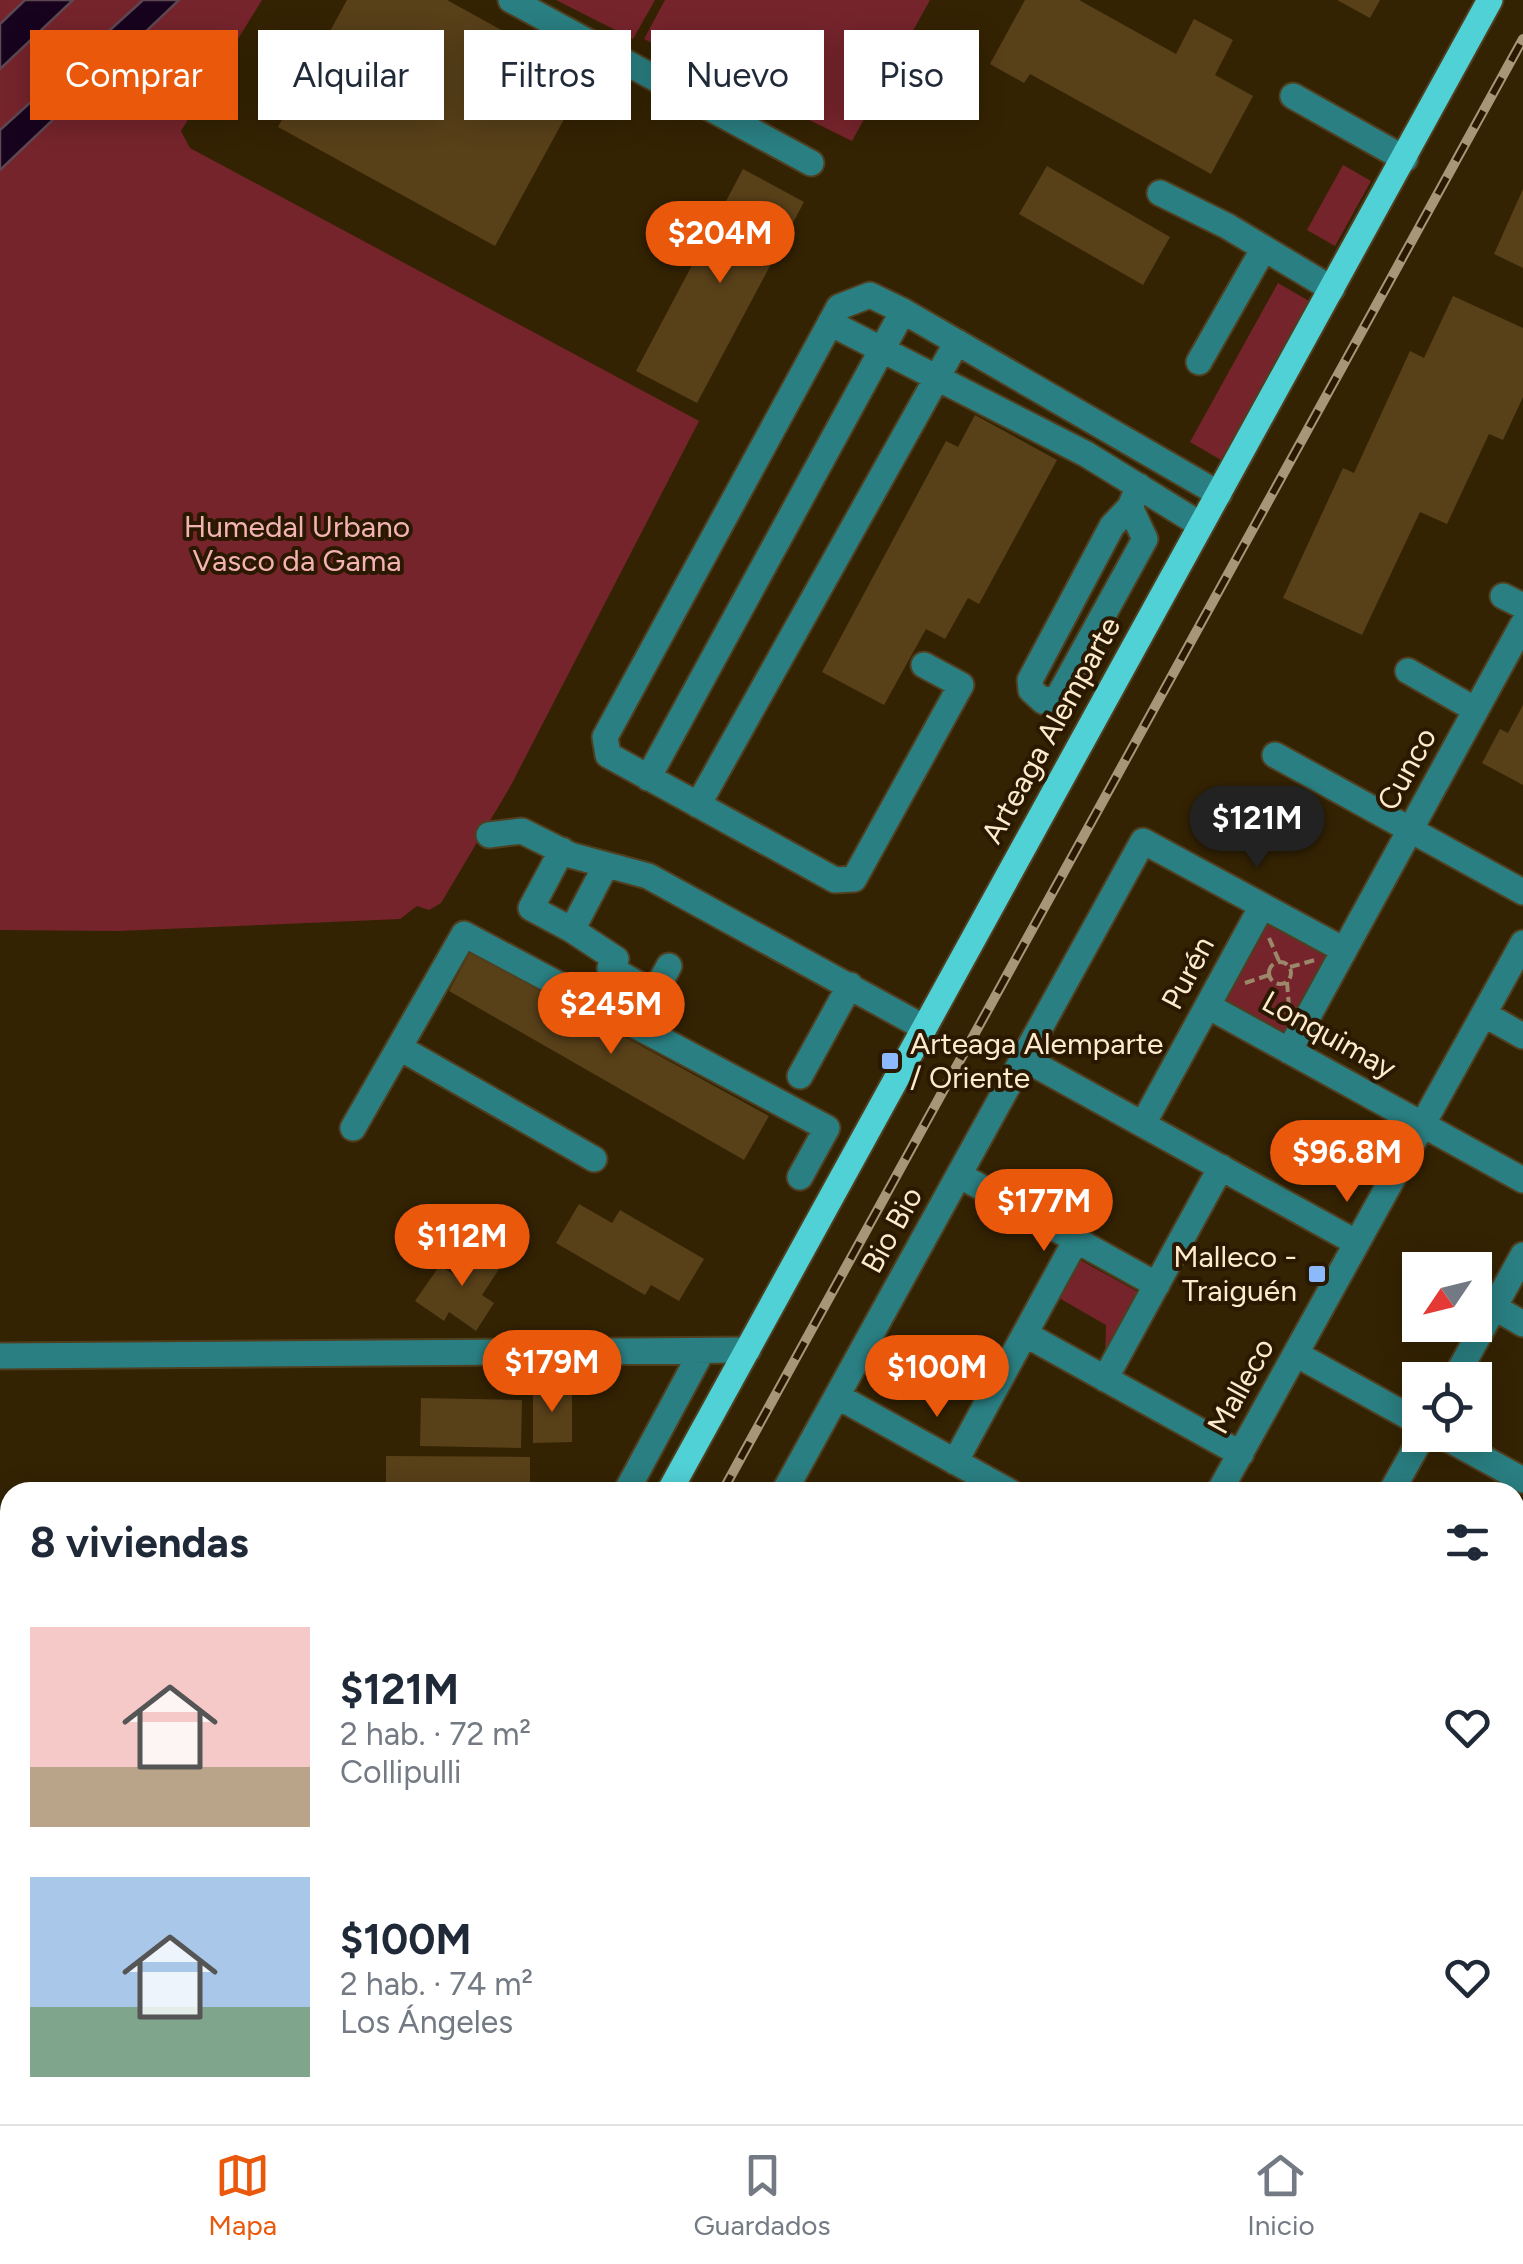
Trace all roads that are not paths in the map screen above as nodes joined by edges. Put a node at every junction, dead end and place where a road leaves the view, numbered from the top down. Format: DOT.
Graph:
graph roads {
  1 [pos="511,0"];
  2 [pos="1490,0"];
  3 [pos="1293,96"];
  4 [pos="1405,159"];
  5 [pos="811,163"];
  6 [pos="1160,193"];
  7 [pos="1264,248"];
  8 [pos="1332,289"];
  9 [pos="903,311"];
  10 [pos="830,323"];
  11 [pos="957,342"];
  12 [pos="884,348"];
  13 [pos="1199,362"];
  14 [pos="938,376"];
  15 [pos="1102,423"];
  16 [pos="1086,454"];
  17 [pos="1218,494"];
  18 [pos="1135,496"];
  19 [pos="1202,525"];
  20 [pos="1523,624"];
  21 [pos="924,665"];
  22 [pos="1408,671"];
  23 [pos="1476,710"];
  24 [pos="1275,755"];
  25 [pos="648,778"];
  26 [pos="698,805"];
  27 [pos="1410,830"];
  28 [pos="489,835"];
  29 [pos="562,850"];
  30 [pos="606,865"];
  31 [pos="1523,892"];
  32 [pos="1262,906"];
  33 [pos="572,930"];
  34 [pos="1523,944"];
  35 [pos="1344,950"];
  36 [pos="669,966"];
  37 [pos="850,985"];
  38 [pos="1208,1006"];
  39 [pos="1484,1014"];
  40 [pos="923,1028"];
  41 [pos="1523,1036"];
  42 [pos="400,1048"];
  43 [pos="1290,1051"];
  44 [pos="1023,1058"];
  45 [pos="800,1076"];
  46 [pos="1143,1124"];
  47 [pos="1423,1125"];
  48 [pos="353,1128"];
  49 [pos="815,1152"];
  50 [pos="594,1159"];
  51 [pos="1221,1168"];
  52 [pos="845,1170"];
  53 [pos="959,1176"];
  54 [pos="800,1177"];
  55 [pos="1523,1180"];
  56 [pos="1076,1240"];
  57 [pos="1357,1244"];
  58 [pos="1523,1255"];
  59 [pos="1156,1285"];
  60 [pos="1494,1308"];
  61 [pos="1523,1324"];
  62 [pos="1025,1334"];
  63 [pos="702,1350"];
  64 [pos="748,1350"];
  65 [pos="1296,1354"];
  66 [pos="0,1356"];
  67 [pos="1464,1362"];
  68 [pos="1105,1378"];
  69 [pos="837,1396"];
  70 [pos="1402,1413"];
  71 [pos="1413,1452"];
  72 [pos="1472,1452"];
  73 [pos="1241,1454"];
  74 [pos="955,1462"];
  75 [pos="1523,1480"];
  76 [pos="631,1482"];
  77 [pos="675,1482"];
  78 [pos="790,1482"];
  79 [pos="992,1482"];
  80 [pos="1226,1482"];
  81 [pos="1397,1482"];
  1 -- 5 [label="street"];
  2 -- 4 [label="main road, Arteaga Alemparte"];
  3 -- 4 [label="street"];
  4 -- 8 [label="main road, Arteaga Alemparte"];
  6 -- 7 [label="street"];
  7 -- 8 [label="street"];
  7 -- 13 [label="street"];
  8 -- 17 [label="main road, Arteaga Alemparte"];
  9 -- 10 [label="street"];
  9 -- 11 [label="street"];
  9 -- 12 [label="street"];
  10 -- 12 [label="street"];
  10 -- 25 [label="street"];
  11 -- 14 [label="street"];
  11 -- 15 [label="street"];
  12 -- 14 [label="street"];
  12 -- 25 [label="street"];
  14 -- 16 [label="street"];
  14 -- 26 [label="street"];
  15 -- 16 [label="street"];
  15 -- 17 [label="street"];
  16 -- 18 [label="street"];
  17 -- 19 [label="main road, Arteaga Alemparte"];
  18 -- 18 [label="street"];
  18 -- 19 [label="street"];
  19 -- 40 [label="main road, Arteaga Alemparte"];
  20 -- 23 [label="street, Cunco"];
  21 -- 26 [label="street"];
  22 -- 23 [label="street"];
  23 -- 27 [label="street, Cunco"];
  24 -- 27 [label="street"];
  25 -- 26 [label="street"];
  27 -- 31 [label="street"];
  27 -- 35 [label="street, Cunco"];
  28 -- 29 [label="street"];
  29 -- 30 [label="street"];
  29 -- 33 [label="street"];
  30 -- 33 [label="street"];
  30 -- 37 [label="street"];
  32 -- 35 [label="street"];
  32 -- 38 [label="street, Purén"];
  32 -- 44 [label="street, Bio Bio"];
  33 -- 36 [label="street"];
  34 -- 39 [label="street, Malleco"];
  35 -- 43 [label="street, Cunco"];
  37 -- 40 [label="street"];
  37 -- 45 [label="street"];
  38 -- 43 [label="street, Lonquimay"];
  38 -- 46 [label="street, Purén"];
  39 -- 41 [label="street"];
  39 -- 47 [label="street, Malleco"];
  40 -- 52 [label="main road, Arteaga Alemparte"];
  42 -- 48 [label="street"];
  42 -- 49 [label="street"];
  42 -- 50 [label="street"];
  43 -- 47 [label="street, Lonquimay"];
  44 -- 46 [label="street"];
  44 -- 53 [label="street, Bio Bio"];
  46 -- 51 [label="street"];
  47 -- 55 [label="street, Lonquimay"];
  47 -- 57 [label="street, Malleco"];
  49 -- 52 [label="street"];
  49 -- 54 [label="street"];
  51 -- 57 [label="street"];
  51 -- 59 [label="street"];
  52 -- 64 [label="main road, Arteaga Alemparte"];
  53 -- 56 [label="street"];
  53 -- 69 [label="street, Bio Bio"];
  56 -- 59 [label="street"];
  56 -- 62 [label="street"];
  57 -- 65 [label="street, Malleco"];
  58 -- 60 [label="street"];
  59 -- 68 [label="street"];
  60 -- 61 [label="street"];
  60 -- 67 [label="street"];
  62 -- 68 [label="street"];
  62 -- 74 [label="street"];
  63 -- 64 [label="street"];
  63 -- 66 [label="street"];
  63 -- 76 [label="street"];
  64 -- 77 [label="main road, Arteaga Alemparte"];
  65 -- 70 [label="street"];
  65 -- 73 [label="street, Malleco"];
  68 -- 73 [label="street"];
  69 -- 74 [label="street"];
  69 -- 78 [label="street, Bio Bio"];
  71 -- 81 [label="street"];
  72 -- 75 [label="street"];
  73 -- 80 [label="street, Malleco"];
  74 -- 79 [label="street"];
}
